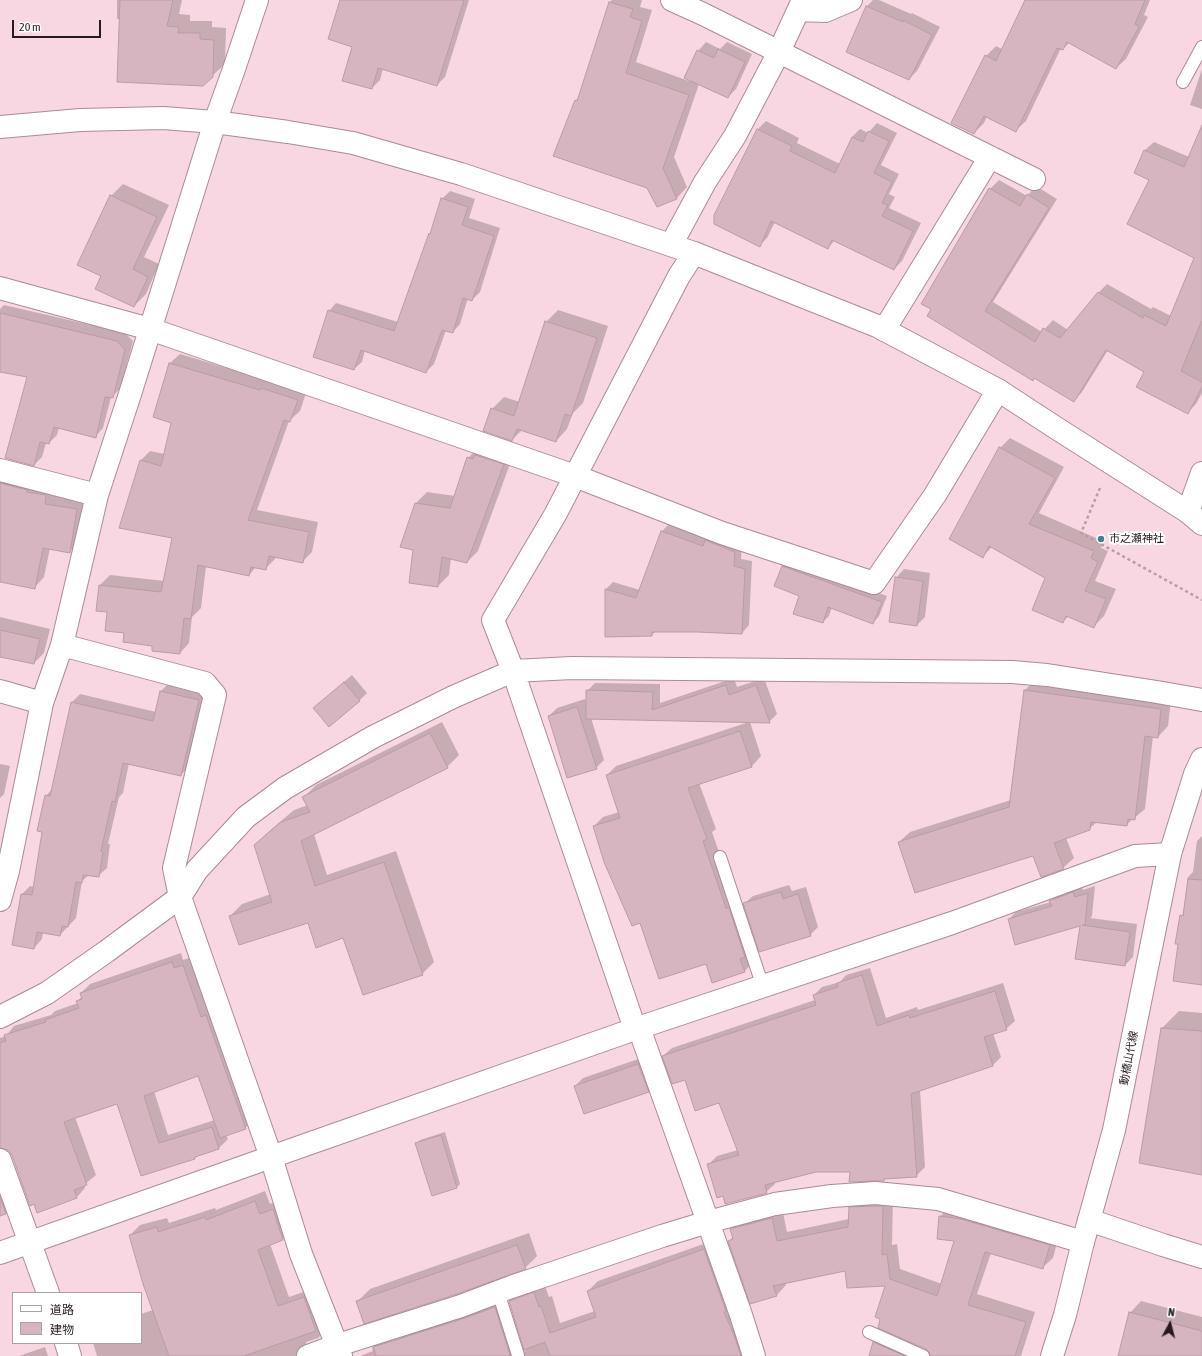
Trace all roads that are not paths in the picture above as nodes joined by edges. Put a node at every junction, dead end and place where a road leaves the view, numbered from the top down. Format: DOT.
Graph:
graph roads {
  1 [pos="257,0"];
  2 [pos="672,0"];
  3 [pos="851,0"];
  4 [pos="801,5"];
  5 [pos="1202,47"];
  6 [pos="779,52"];
  7 [pos="1183,82"];
  8 [pos="215,122"];
  9 [pos="0,127"];
  10 [pos="990,157"];
  11 [pos="1034,179"];
  12 [pos="671,245"];
  13 [pos="694,254"];
  14 [pos="0,288"];
  15 [pos="150,329"];
  16 [pos="884,330"];
  17 [pos="998,390"];
  18 [pos="0,470"];
  19 [pos="1202,473"];
  20 [pos="575,476"];
  21 [pos="96,495"];
  22 [pos="1195,518"];
  23 [pos="62,645"];
  24 [pos="513,671"];
  25 [pos="0,691"];
  26 [pos="1202,700"];
  27 [pos="42,703"];
  28 [pos="1202,759"];
  29 [pos="1170,854"];
  30 [pos="720,857"];
  31 [pos="180,897"];
  32 [pos="0,900"];
  33 [pos="762,987"];
  34 [pos="0,1017"];
  35 [pos="637,1029"];
  36 [pos="271,1156"];
  37 [pos="0,1160"];
  38 [pos="1089,1220"];
  39 [pos="708,1222"];
  40 [pos="1083,1242"];
  41 [pos="30,1244"];
  42 [pos="0,1253"];
  43 [pos="1202,1257"];
  44 [pos="48,1292"];
  45 [pos="498,1292"];
  46 [pos="869,1332"];
  47 [pos="66,1344"];
  48 [pos="339,1351"];
  49 [pos="518,1355"];
  50 [pos="70,1356"];
  51 [pos="308,1356"];
  52 [pos="754,1356"];
  53 [pos="923,1356"];
  54 [pos="1052,1356"];
  1 -- 8 [label="street"];
  2 -- 6 [label="street"];
  3 -- 4 [label="street"];
  4 -- 6 [label="street"];
  5 -- 7 [label="lane"];
  6 -- 10 [label="street"];
  6 -- 12 [label="street"];
  8 -- 9 [label="street"];
  8 -- 12 [label="street"];
  8 -- 15 [label="street"];
  10 -- 11 [label="street"];
  10 -- 16 [label="street"];
  12 -- 13 [label="street"];
  13 -- 16 [label="street"];
  13 -- 20 [label="street"];
  14 -- 15 [label="street"];
  15 -- 20 [label="street"];
  15 -- 21 [label="street"];
  16 -- 17 [label="street"];
  17 -- 20 [label="street"];
  17 -- 22 [label="street"];
  18 -- 21 [label="street"];
  19 -- 22 [label="street"];
  20 -- 24 [label="street"];
  21 -- 23 [label="street"];
  23 -- 27 [label="street"];
  23 -- 31 [label="street"];
  24 -- 26 [label="street"];
  24 -- 31 [label="street"];
  24 -- 35 [label="street"];
  25 -- 27 [label="street"];
  27 -- 32 [label="street"];
  28 -- 29 [label="street, 動橋山代線"];
  29 -- 33 [label="street"];
  29 -- 38 [label="street, 動橋山代線"];
  30 -- 33 [label="lane"];
  31 -- 34 [label="street"];
  31 -- 36 [label="street"];
  33 -- 35 [label="street"];
  35 -- 36 [label="street"];
  35 -- 39 [label="street"];
  36 -- 41 [label="street"];
  36 -- 48 [label="street"];
  37 -- 41 [label="street"];
  38 -- 40 [label="street, 動橋山代線"];
  38 -- 43 [label="street"];
  39 -- 40 [label="street"];
  39 -- 45 [label="street"];
  39 -- 52 [label="street"];
  40 -- 54 [label="street, 動橋山代線"];
  41 -- 42 [label="street"];
  41 -- 44 [label="street"];
  45 -- 48 [label="street"];
  45 -- 49 [label="lane"];
  46 -- 53 [label="lane"];
  47 -- 50 [label="street"];
  48 -- 51 [label="street"];
}
